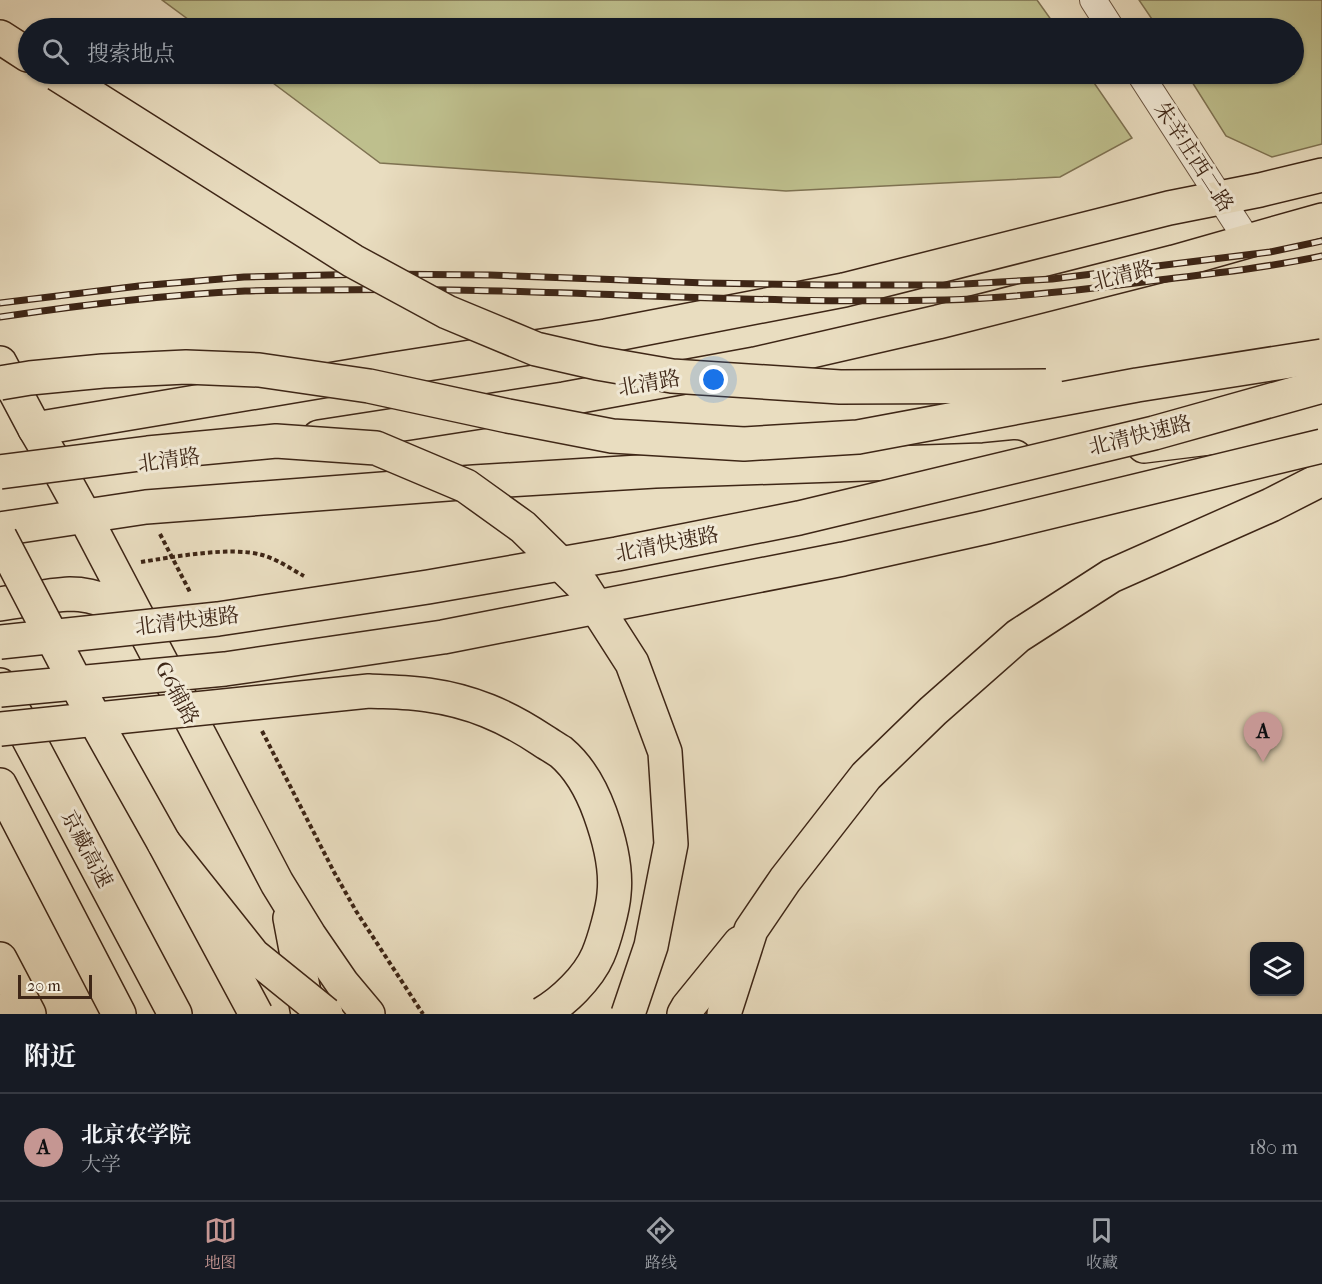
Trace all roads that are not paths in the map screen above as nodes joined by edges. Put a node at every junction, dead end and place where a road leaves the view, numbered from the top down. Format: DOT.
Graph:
graph roads {
  1 [pos="1093,0"];
  2 [pos="1105,18"];
  3 [pos="0,37"];
  4 [pos="18,49"];
  5 [pos="73,84"];
  6 [pos="1146,84"];
  7 [pos="1312,177"];
  8 [pos="1322,220"];
  9 [pos="1235,221"];
  10 [pos="1322,356"];
  11 [pos="2,374"];
  12 [pos="1137,385"];
  13 [pos="1322,386"];
  14 [pos="0,412"];
  15 [pos="1322,415"];
  16 [pos="35,429"];
  17 [pos="1322,447"];
  18 [pos="0,472"];
  19 [pos="62,475"];
  20 [pos="1322,479"];
  21 [pos="0,484"];
  22 [pos="84,516"];
  23 [pos="0,529"];
  24 [pos="0,537"];
  25 [pos="0,604"];
  26 [pos="147,634"];
  27 [pos="0,642"];
  28 [pos="0,685"];
  29 [pos="0,690"];
  30 [pos="0,729"];
  31 [pos="0,785"];
  32 [pos="164,843"];
  33 [pos="277,883"];
  34 [pos="751,930"];
  35 [pos="0,959"];
  36 [pos="29,1014"];
  37 [pos="119,1014"];
  38 [pos="175,1014"];
  39 [pos="256,1014"];
  40 [pos="308,1014"];
  41 [pos="326,1014"];
  42 [pos="368,1014"];
  43 [pos="542,1014"];
  44 [pos="627,1014"];
  45 [pos="684,1014"];
  46 [pos="724,1014"];
  1 -- 2 [label="street"];
  3 -- 4 [label="main road"];
  5 -- 12 [label="main road, bridge"];
  6 -- 9 [label="street, 朱辛庄西二路"];
  7 -- 9 [label="main road"];
  8 -- 9 [label="main road, 北清路"];
  9 -- 16 [label="main road, 北清路"];
  9 -- 19 [label="main road, 北清路"];
  10 -- 12 [label="main road, bridge"];
  11 -- 12 [label="main road, bridge"];
  11 -- 14 [label="main road"];
  11 -- 16 [label="main road, G6辅路"];
  13 -- 27 [label="main road, 北清快速路, bridge"];
  15 -- 22 [label="main road, 北清路"];
  16 -- 19 [label="main road, G6辅路"];
  17 -- 29 [label="main road, bridge"];
  18 -- 44 [label="main road, bridge"];
  19 -- 21 [label="main road, 北清路"];
  19 -- 22 [label="main road, G6辅路"];
  20 -- 34 [label="main road"];
  22 -- 23 [label="main road, 北清路"];
  22 -- 26 [label="main road, G6辅路"];
  24 -- 32 [label="main road, bridge"];
  25 -- 26 [label="main road"];
  26 -- 33 [label="main road, G6辅路"];
  28 -- 38 [label="main road, 京藏高速"];
  30 -- 43 [label="main road, bridge"];
  31 -- 37 [label="main road"];
  32 -- 39 [label="main road, bridge"];
  32 -- 41 [label="main road, bridge"];
  33 -- 40 [label="main road"];
  33 -- 42 [label="main road, G6辅路"];
  34 -- 45 [label="main road"];
  34 -- 46 [label="main road"];
  35 -- 36 [label="main road"];
}
